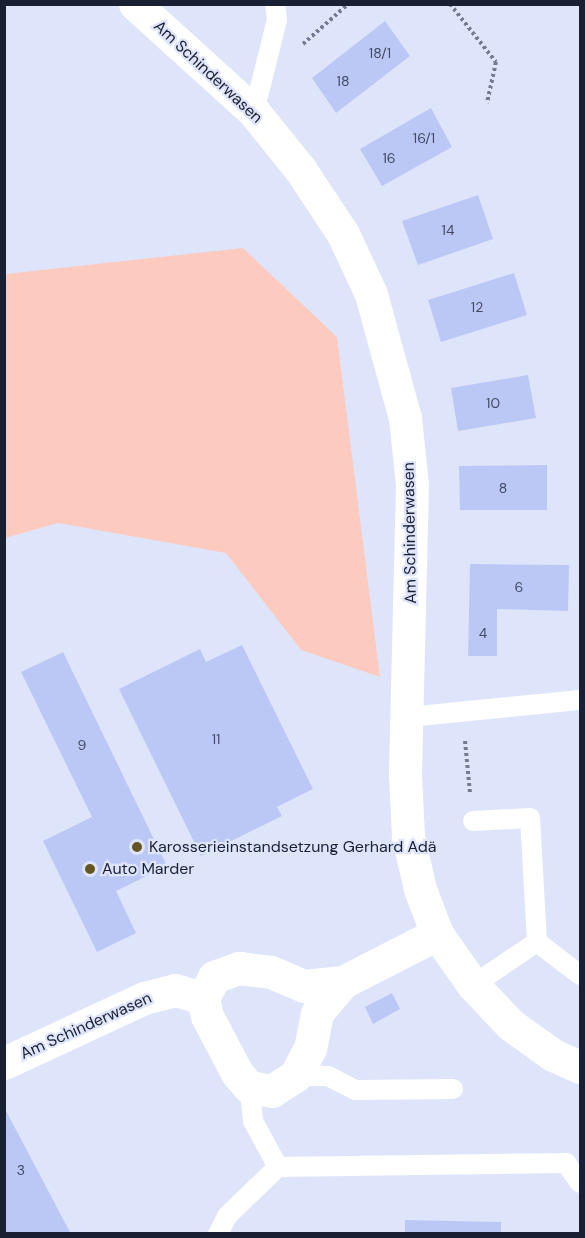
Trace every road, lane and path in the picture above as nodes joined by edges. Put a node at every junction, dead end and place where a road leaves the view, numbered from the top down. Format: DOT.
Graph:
graph roads {
  1 [pos="135,4"];
  2 [pos="274,4"];
  3 [pos="348,4"];
  4 [pos="450,4"];
  5 [pos="307,40"];
  6 [pos="487,103"];
  7 [pos="254,112"];
  8 [pos="580,700"];
  9 [pos="462,710"];
  10 [pos="409,717"];
  11 [pos="474,821"];
  12 [pos="437,934"];
  13 [pos="537,942"];
  14 [pos="580,975"];
  15 [pos="343,982"];
  16 [pos="473,985"];
  17 [pos="203,998"];
  18 [pos="4,1062"];
  19 [pos="580,1067"];
  20 [pos="295,1076"];
  21 [pos="249,1087"];
  22 [pos="453,1089"];
  23 [pos="278,1167"];
  24 [pos="580,1183"];
  25 [pos="218,1233"];
  1 -- 7 [label="street, Am Schinderwasen"];
  2 -- 7 [label="lane"];
  3 -- 5 [label="path"];
  4 -- 6 [label="path"];
  7 -- 10 [label="street, Am Schinderwasen"];
  8 -- 9 [label="lane"];
  9 -- 10 [label="lane"];
  9 -- 11 [label="path"];
  10 -- 12 [label="street, Am Schinderwasen"];
  11 -- 13 [label="lane"];
  12 -- 15 [label="street"];
  12 -- 16 [label="street, Am Schinderwasen"];
  13 -- 14 [label="lane"];
  13 -- 16 [label="lane"];
  15 -- 17 [label="street"];
  15 -- 20 [label="street"];
  16 -- 19 [label="street, Am Schinderwasen"];
  17 -- 18 [label="street, Am Schinderwasen"];
  17 -- 21 [label="street"];
  20 -- 21 [label="street"];
  20 -- 22 [label="lane"];
  21 -- 23 [label="lane"];
  23 -- 24 [label="lane"];
  23 -- 25 [label="lane"];
}
